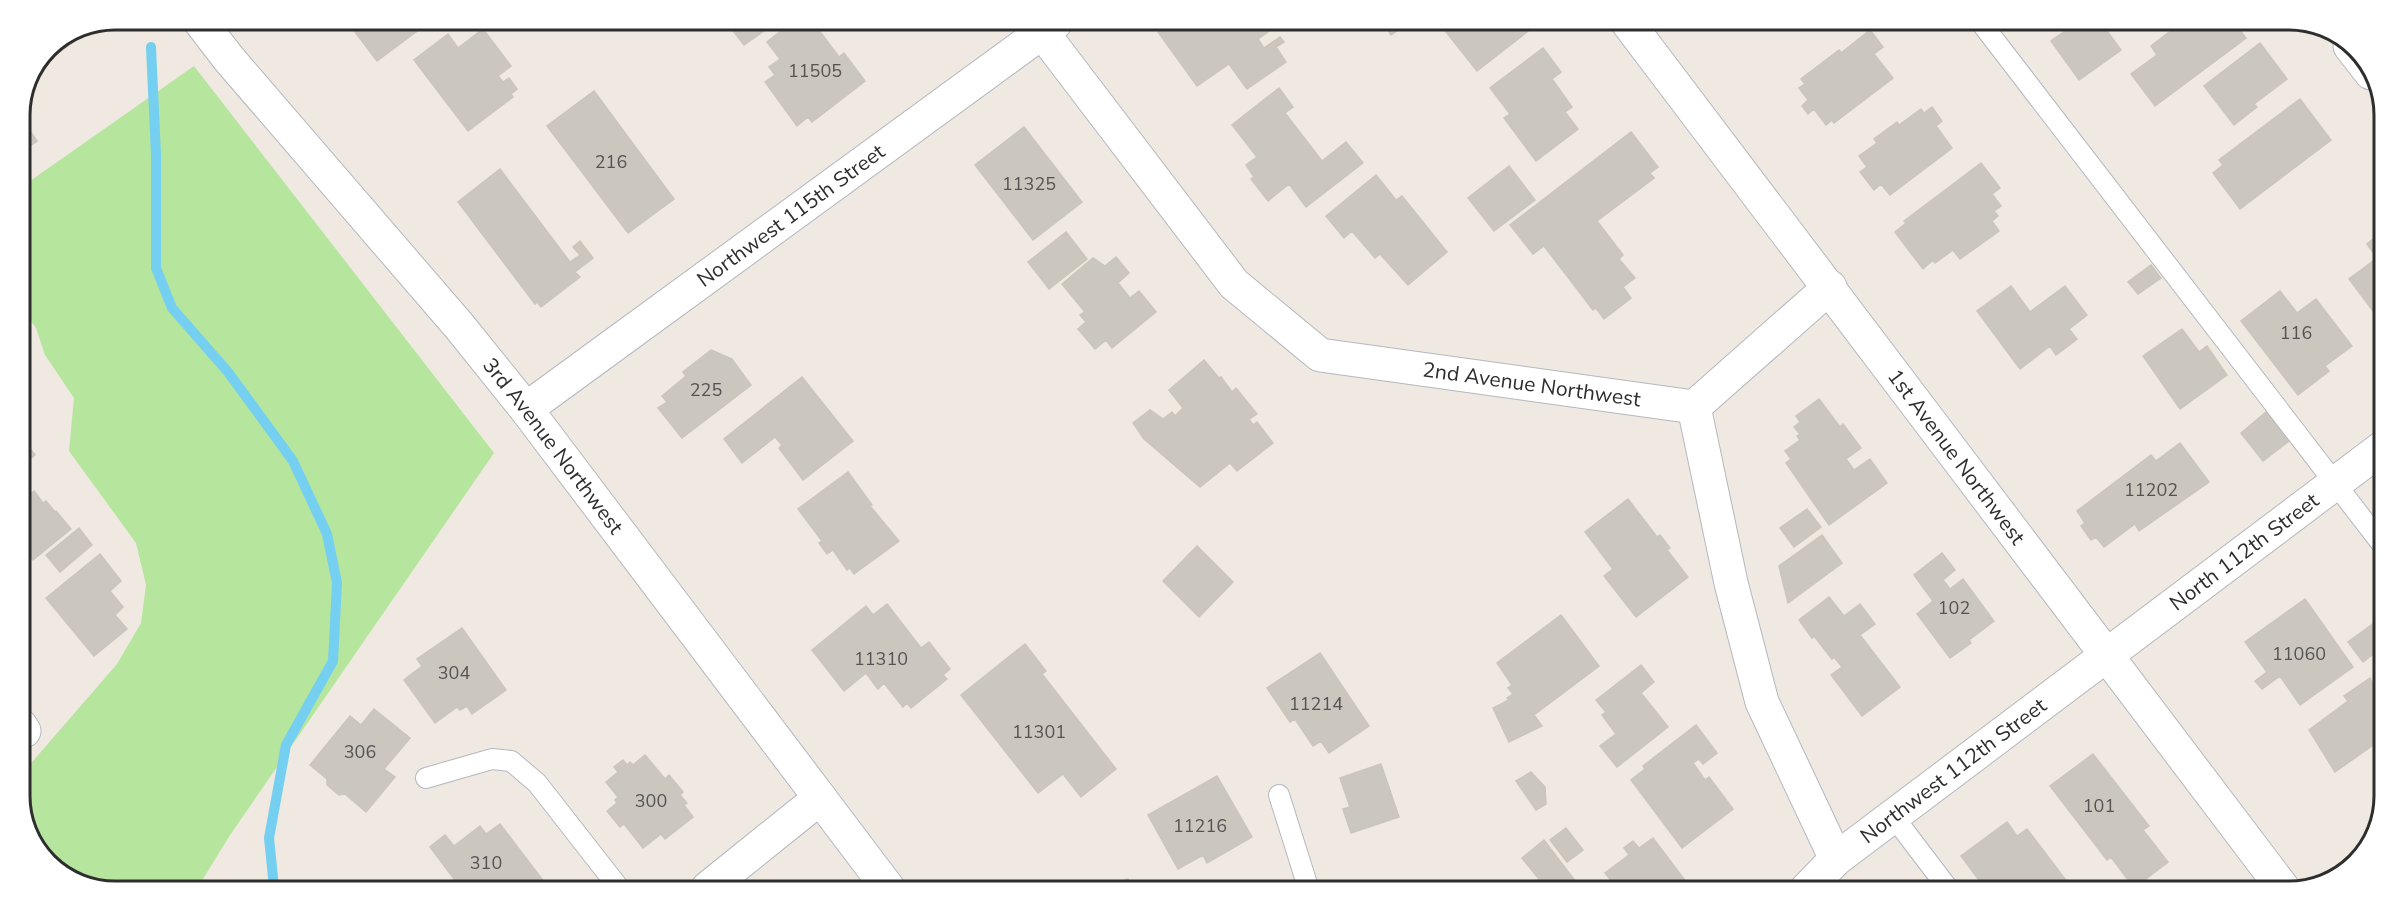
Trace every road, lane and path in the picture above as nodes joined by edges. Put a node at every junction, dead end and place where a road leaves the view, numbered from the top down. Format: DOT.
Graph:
graph roads {
  1 [pos="207,30"];
  2 [pos="1045,30"];
  3 [pos="1051,30"];
  4 [pos="1633,30"];
  5 [pos="1987,30"];
  6 [pos="1830,287"];
  7 [pos="1694,406"];
  8 [pos="526,409"];
  9 [pos="2374,454"];
  10 [pos="2336,482"];
  11 [pos="2374,534"];
  12 [pos="2105,656"];
  13 [pos="426,778"];
  14 [pos="1279,795"];
  15 [pos="820,798"];
  16 [pos="1893,816"];
  17 [pos="1836,859"];
  18 [pos="614,881"];
  19 [pos="717,881"];
  20 [pos="883,881"];
  21 [pos="1306,881"];
  22 [pos="1815,881"];
  23 [pos="1942,881"];
  24 [pos="2277,881"];
  1 -- 8 [label="street, 3rd Avenue Northwest"];
  2 -- 8 [label="street, Northwest 115th Street"];
  3 -- 7 [label="street, 2nd Avenue Northwest"];
  4 -- 6 [label="street, 1st Avenue Northwest"];
  5 -- 10 [label="lane"];
  6 -- 7 [label="street"];
  6 -- 12 [label="street, 1st Avenue Northwest"];
  7 -- 17 [label="street"];
  8 -- 15 [label="street, 3rd Avenue Northwest"];
  9 -- 10 [label="street, North 112th Street"];
  10 -- 11 [label="lane"];
  10 -- 12 [label="street, North 112th Street"];
  12 -- 16 [label="street, Northwest 112th Street"];
  12 -- 24 [label="street, 1st Avenue Northwest"];
  13 -- 18 [label="lane"];
  14 -- 21 [label="lane"];
  15 -- 19 [label="street"];
  15 -- 20 [label="street, 3rd Avenue Northwest"];
  16 -- 17 [label="street, Northwest 112th Street"];
  16 -- 23 [label="lane"];
  17 -- 22 [label="street, Northwest 112th Street"];
}
